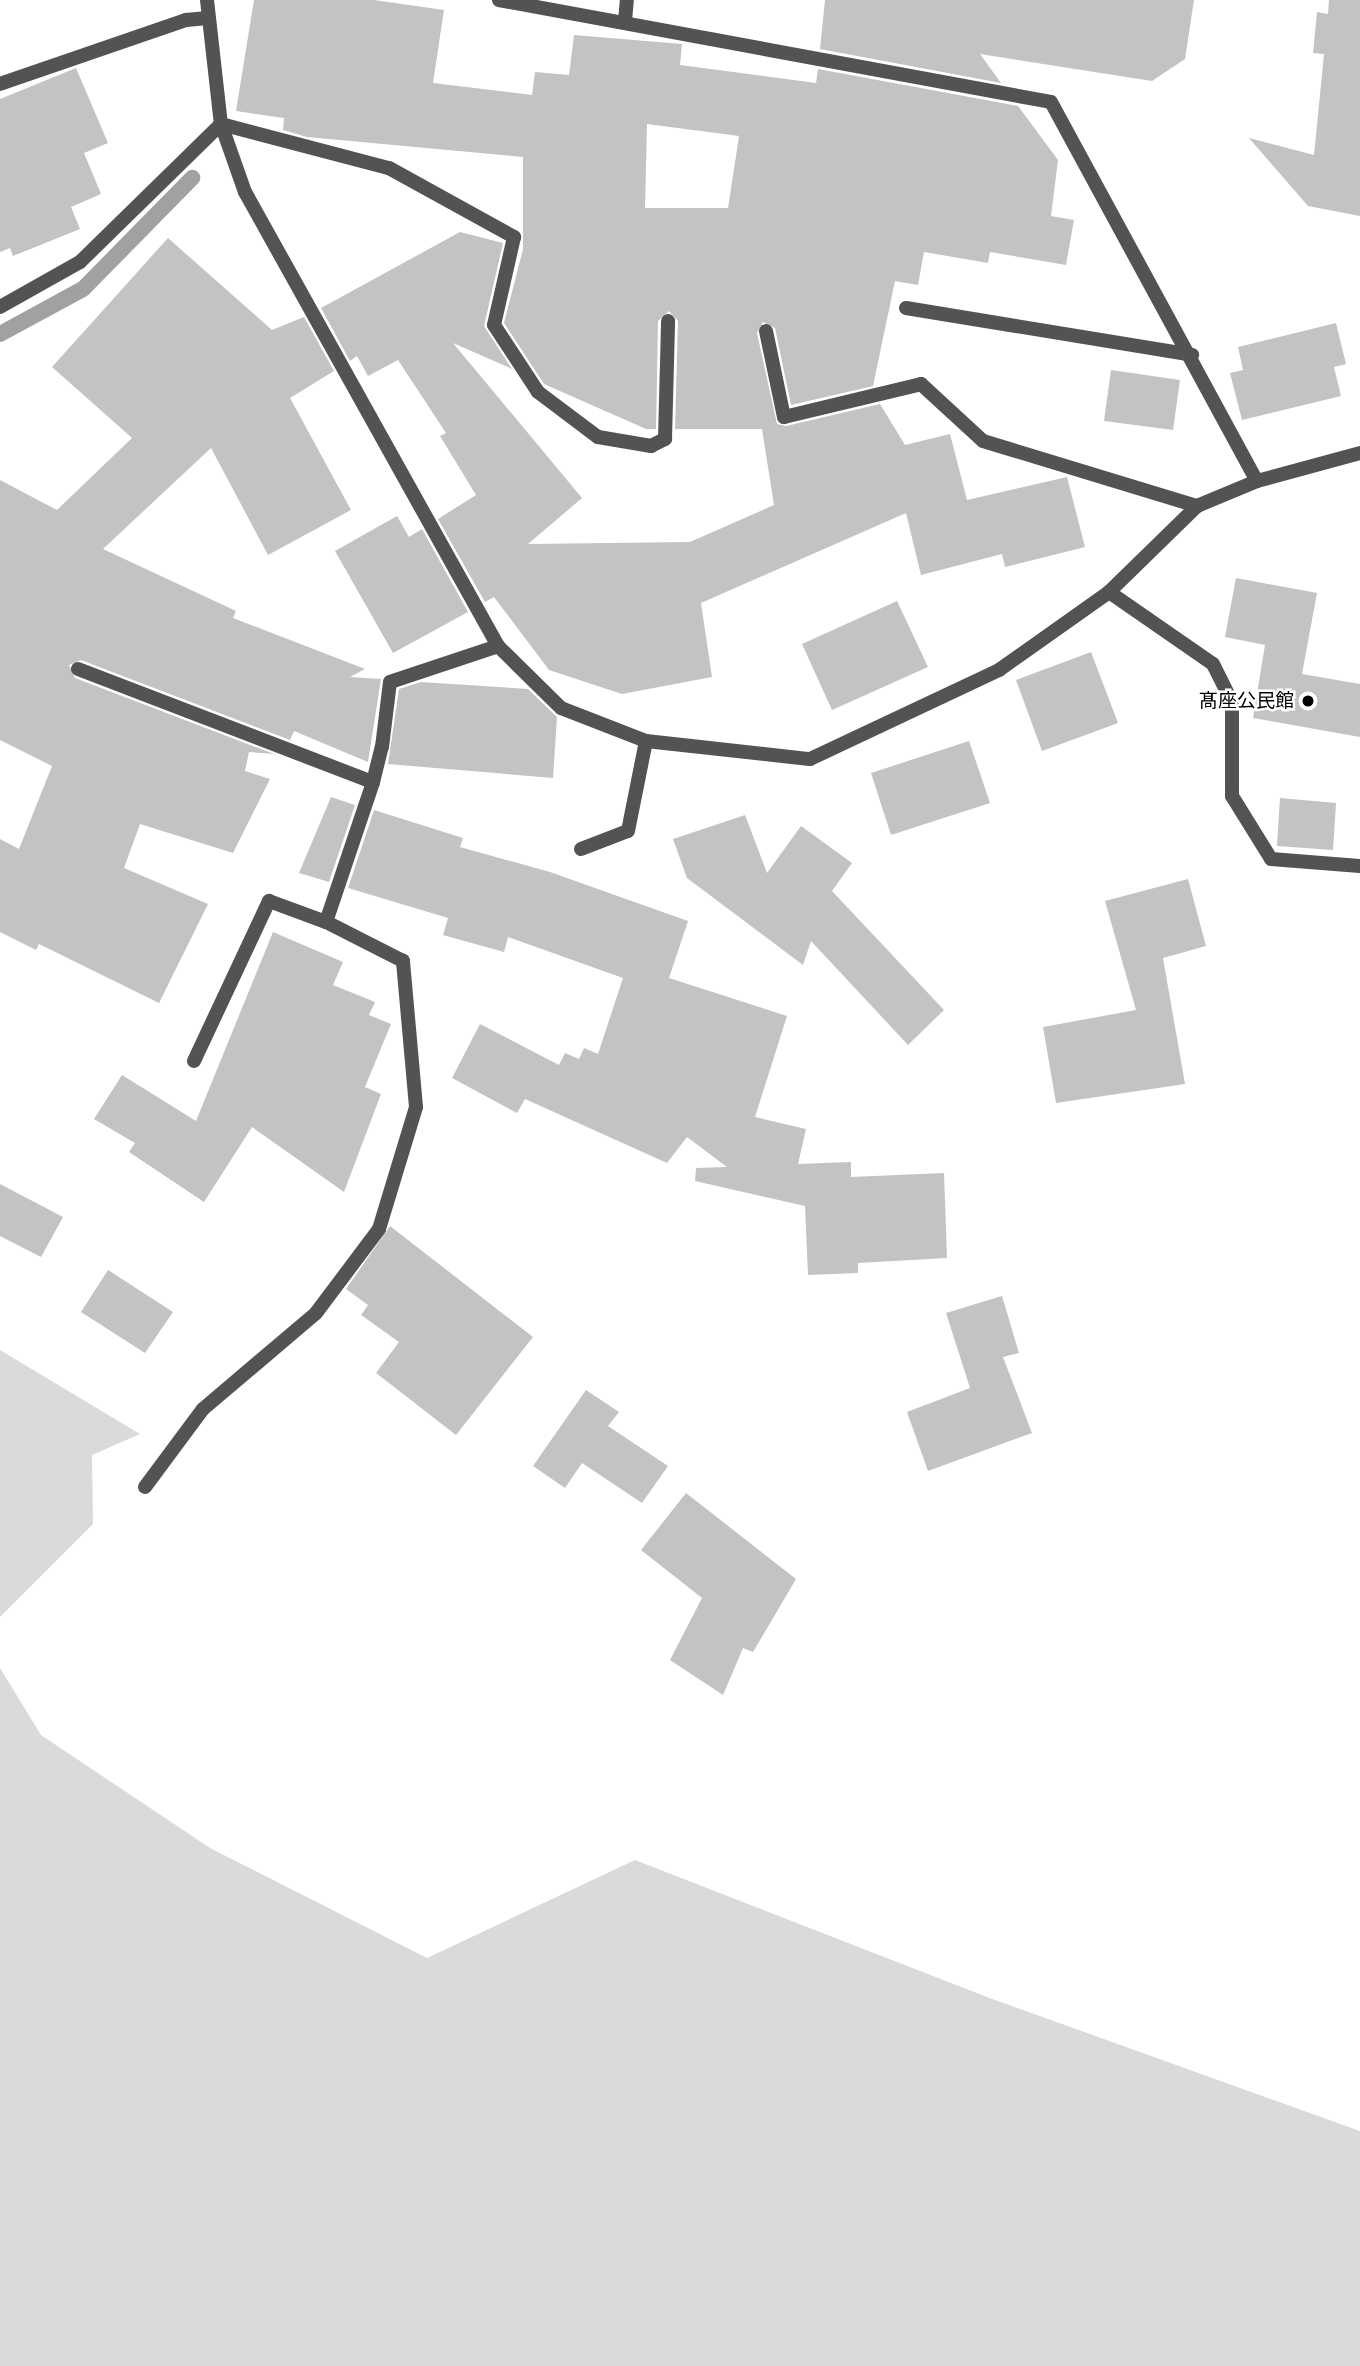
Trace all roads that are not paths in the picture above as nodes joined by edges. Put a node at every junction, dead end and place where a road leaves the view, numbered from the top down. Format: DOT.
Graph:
graph roads {
  1 [pos="207,0"];
  2 [pos="499,0"];
  3 [pos="627,0"];
  4 [pos="208,18"];
  5 [pos="625,22"];
  6 [pos="0,84"];
  7 [pos="221,124"];
  8 [pos="0,307"];
  9 [pos="906,308"];
  10 [pos="668,321"];
  11 [pos="766,331"];
  12 [pos="1192,355"];
  13 [pos="1360,453"];
  14 [pos="1257,481"];
  15 [pos="1197,506"];
  16 [pos="1108,592"];
  17 [pos="498,646"];
  18 [pos="78,669"];
  19 [pos="646,741"];
  20 [pos="373,782"];
  21 [pos="581,849"];
  22 [pos="1360,866"];
  23 [pos="326,922"];
  24 [pos="194,1061"];
  25 [pos="145,1487"];
  1 -- 4 [label="street"];
  2 -- 5 [label="street"];
  3 -- 5 [label="street"];
  4 -- 6 [label="street"];
  4 -- 7 [label="street"];
  5 -- 12 [label="street"];
  7 -- 8 [label="street"];
  7 -- 10 [label="street"];
  7 -- 17 [label="street"];
  9 -- 12 [label="street"];
  11 -- 15 [label="street"];
  12 -- 14 [label="street"];
  13 -- 14 [label="street"];
  14 -- 15 [label="street"];
  15 -- 16 [label="street"];
  16 -- 19 [label="street"];
  16 -- 22 [label="street"];
  17 -- 19 [label="street"];
  17 -- 20 [label="street"];
  18 -- 20 [label="street"];
  19 -- 21 [label="street"];
  20 -- 23 [label="street"];
  23 -- 24 [label="street"];
  23 -- 25 [label="street"];
}
